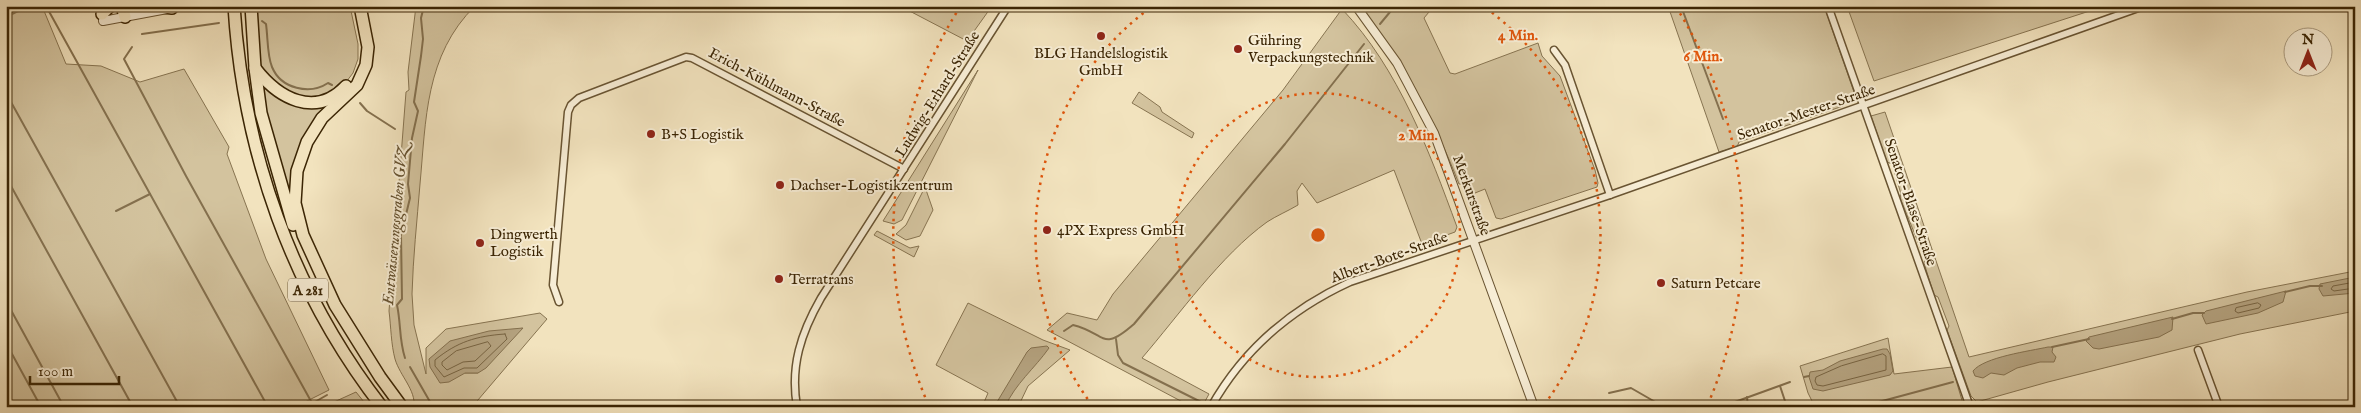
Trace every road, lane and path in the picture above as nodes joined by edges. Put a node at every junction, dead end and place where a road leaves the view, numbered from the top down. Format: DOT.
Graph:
graph roads {
  1 [pos="154,6"];
  2 [pos="230,6"];
  3 [pos="234,6"];
  4 [pos="251,6"];
  5 [pos="352,6"];
  6 [pos="360,6"];
  7 [pos="1356,6"];
  8 [pos="1828,6"];
  9 [pos="2144,6"];
  10 [pos="178,7"];
  11 [pos="1007,7"];
  12 [pos="128,11"];
  13 [pos="105,14"];
  14 [pos="235,21"];
  15 [pos="1554,50"];
  16 [pos="255,68"];
  17 [pos="1863,105"];
  18 [pos="904,169"];
  19 [pos="1610,195"];
  20 [pos="303,235"];
  21 [pos="1474,240"];
  22 [pos="559,302"];
  23 [pos="2198,350"];
  24 [pos="382,407"];
  25 [pos="402,407"];
  26 [pos="797,407"];
  27 [pos="1210,407"];
  28 [pos="1534,407"];
  29 [pos="1970,407"];
  30 [pos="2219,407"];
  1 -- 10 [label="highway"];
  2 -- 14 [label="highway"];
  3 -- 14 [label="highway, A 281"];
  4 -- 16 [label="highway, A 281"];
  5 -- 16 [label="highway"];
  6 -- 20 [label="highway"];
  7 -- 21 [label="street, Merkurstraße"];
  8 -- 17 [label="street, Senator-Blase-Straße"];
  9 -- 17 [label="street, Senator-Mester-Straße"];
  10 -- 12 [label="street"];
  11 -- 18 [label="street, Ludwig-Erhard-Straße"];
  12 -- 13 [label="street"];
  14 -- 24 [label="highway, A 281"];
  15 -- 19 [label="street"];
  16 -- 20 [label="highway, A 281"];
  17 -- 19 [label="street, Senator-Mester-Straße"];
  17 -- 29 [label="street, Senator-Blase-Straße"];
  18 -- 22 [label="street, Erich-Kühlmann-Straße"];
  18 -- 26 [label="street, Ludwig-Erhard-Straße"];
  19 -- 21 [label="street, Senator-Mester-Straße"];
  20 -- 25 [label="highway, A 281"];
  21 -- 27 [label="street, Albert-Bote-Straße"];
  21 -- 28 [label="street, Merkurstraße"];
  23 -- 30 [label="street"];
}
